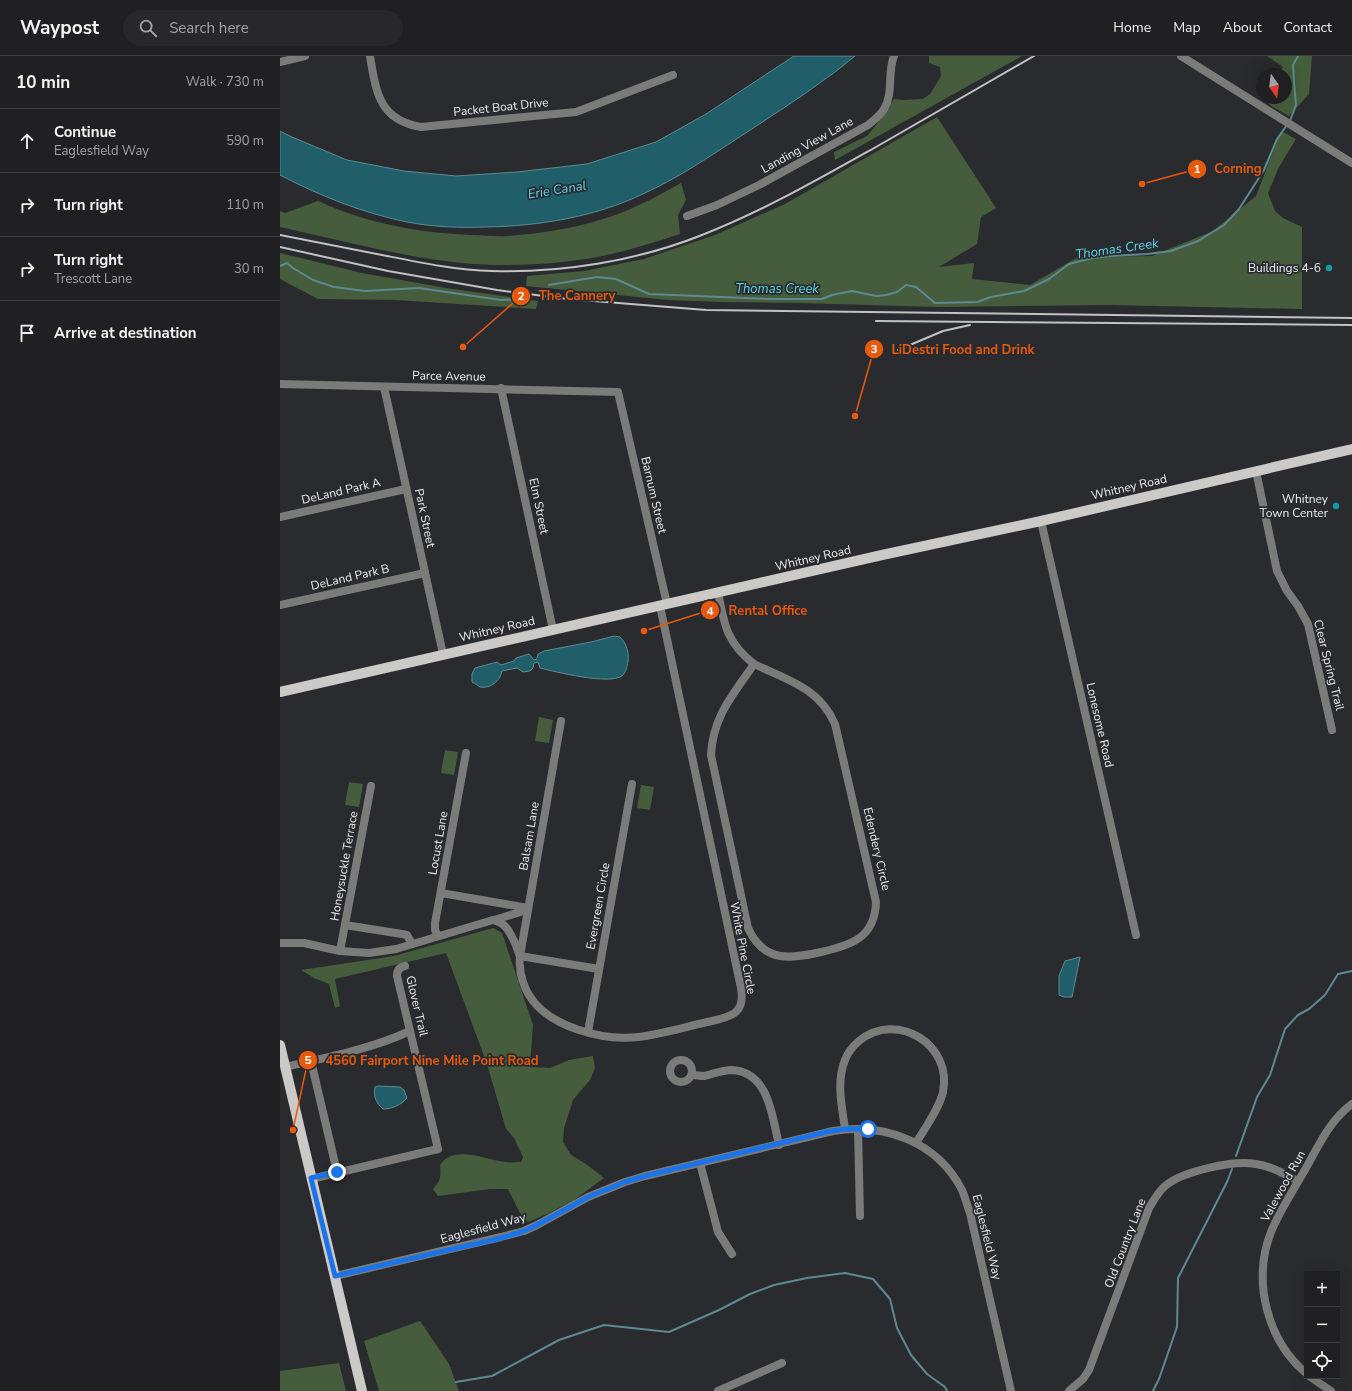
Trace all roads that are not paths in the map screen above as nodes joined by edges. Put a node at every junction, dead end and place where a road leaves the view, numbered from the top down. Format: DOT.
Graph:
graph roads {
  1 [pos="305,56"];
  2 [pos="370,56"];
  3 [pos="894,56"];
  4 [pos="1181,56"];
  5 [pos="280,62"];
  6 [pos="673,75"];
  7 [pos="1352,163"];
  8 [pos="687,216"];
  9 [pos="280,384"];
  10 [pos="384,387"];
  11 [pos="501,388"];
  12 [pos="618,392"];
  13 [pos="1352,449"];
  14 [pos="1256,471"];
  15 [pos="406,489"];
  16 [pos="280,517"];
  17 [pos="1041,521"];
  18 [pos="425,573"];
  19 [pos="718,592"];
  20 [pos="280,605"];
  21 [pos="663,605"];
  22 [pos="553,630"];
  23 [pos="443,654"];
  24 [pos="754,664"];
  25 [pos="280,692"];
  26 [pos="561,721"];
  27 [pos="1332,730"];
  28 [pos="466,754"];
  29 [pos="632,784"];
  30 [pos="371,786"];
  31 [pos="441,893"];
  32 [pos="528,909"];
  33 [pos="493,920"];
  34 [pos="345,925"];
  35 [pos="1136,935"];
  36 [pos="438,936"];
  37 [pos="280,943"];
  38 [pos="412,944"];
  39 [pos="340,951"];
  40 [pos="520,956"];
  41 [pos="406,966"];
  42 [pos="599,969"];
  43 [pos="410,1031"];
  44 [pos="588,1032"];
  45 [pos="280,1045"];
  46 [pos="311,1061"];
  47 [pos="285,1067"];
  48 [pos="692,1075"];
  49 [pos="1352,1104"];
  50 [pos="845,1129"];
  51 [pos="858,1129"];
  52 [pos="916,1143"];
  53 [pos="779,1144"];
  54 [pos="700,1163"];
  55 [pos="337,1172"];
  56 [pos="311,1178"];
  57 [pos="1298,1181"];
  58 [pos="860,1216"];
  59 [pos="732,1254"];
  60 [pos="335,1276"];
  61 [pos="782,1363"];
  62 [pos="1304,1371"];
  63 [pos="1313,1379"];
  64 [pos="362,1391"];
  65 [pos="718,1391"];
  66 [pos="1012,1391"];
  67 [pos="1069,1391"];
  68 [pos="1331,1391"];
  1 -- 5 [label="street"];
  2 -- 6 [label="street, Packet Boat Drive"];
  3 -- 8 [label="street, Landing View Lane"];
  4 -- 7 [label="street"];
  9 -- 10 [label="street, Parce Avenue"];
  10 -- 11 [label="street, Parce Avenue"];
  10 -- 15 [label="street, Park Street"];
  11 -- 12 [label="street, Parce Avenue"];
  11 -- 22 [label="street, Elm Street"];
  12 -- 21 [label="street, Barnum Street"];
  13 -- 14 [label="main road, Whitney Road"];
  14 -- 17 [label="main road, Whitney Road"];
  14 -- 27 [label="street, Clear Spring Trail"];
  15 -- 16 [label="street, DeLand Park A"];
  15 -- 18 [label="street, Park Street"];
  17 -- 19 [label="main road, Whitney Road"];
  17 -- 35 [label="street, Lonesome Road"];
  18 -- 20 [label="street, DeLand Park B"];
  18 -- 23 [label="street, Park Street"];
  19 -- 21 [label="main road, Whitney Road"];
  19 -- 24 [label="street, Edendery Circle"];
  21 -- 22 [label="main road, Whitney Road"];
  21 -- 44 [label="street, White Pine Circle"];
  22 -- 23 [label="main road, Whitney Road"];
  23 -- 25 [label="main road, Whitney Road"];
  24 -- 24 [label="street, Edendery Circle"];
  26 -- 32 [label="street, Balsam Lane"];
  28 -- 31 [label="street, Locust Lane"];
  29 -- 42 [label="street, Evergreen Circle"];
  30 -- 34 [label="street, Honeysuckle Terrace"];
  31 -- 32 [label="street"];
  31 -- 36 [label="street, Locust Lane"];
  32 -- 33 [label="street"];
  32 -- 40 [label="street, Balsam Lane"];
  33 -- 36 [label="street"];
  33 -- 40 [label="street, White Pine Circle"];
  34 -- 38 [label="street"];
  34 -- 39 [label="street, Honeysuckle Terrace"];
  36 -- 38 [label="street"];
  37 -- 39 [label="street"];
  38 -- 39 [label="street"];
  40 -- 42 [label="street"];
  40 -- 44 [label="street, White Pine Circle"];
  41 -- 43 [label="street, Glover Trail"];
  42 -- 44 [label="street, Evergreen Circle"];
  43 -- 46 [label="street"];
  43 -- 55 [label="street, Glover Trail"];
  45 -- 47 [label="main road"];
  46 -- 47 [label="street"];
  46 -- 55 [label="street"];
  47 -- 56 [label="main road"];
  48 -- 53 [label="street"];
  49 -- 57 [label="street, Valewood Run"];
  50 -- 51 [label="street, Eaglesfield Way"];
  50 -- 52 [label="street"];
  50 -- 53 [label="street, Eaglesfield Way"];
  51 -- 52 [label="street, Eaglesfield Way"];
  51 -- 58 [label="street"];
  52 -- 66 [label="street, Eaglesfield Way"];
  53 -- 54 [label="street, Eaglesfield Way"];
  54 -- 59 [label="street"];
  54 -- 60 [label="street, Eaglesfield Way"];
  55 -- 56 [label="street"];
  56 -- 60 [label="main road"];
  57 -- 62 [label="street, Valewood Run"];
  57 -- 67 [label="street, Old Country Lane"];
  60 -- 64 [label="main road"];
  61 -- 65 [label="street"];
  63 -- 68 [label="street"];
}
